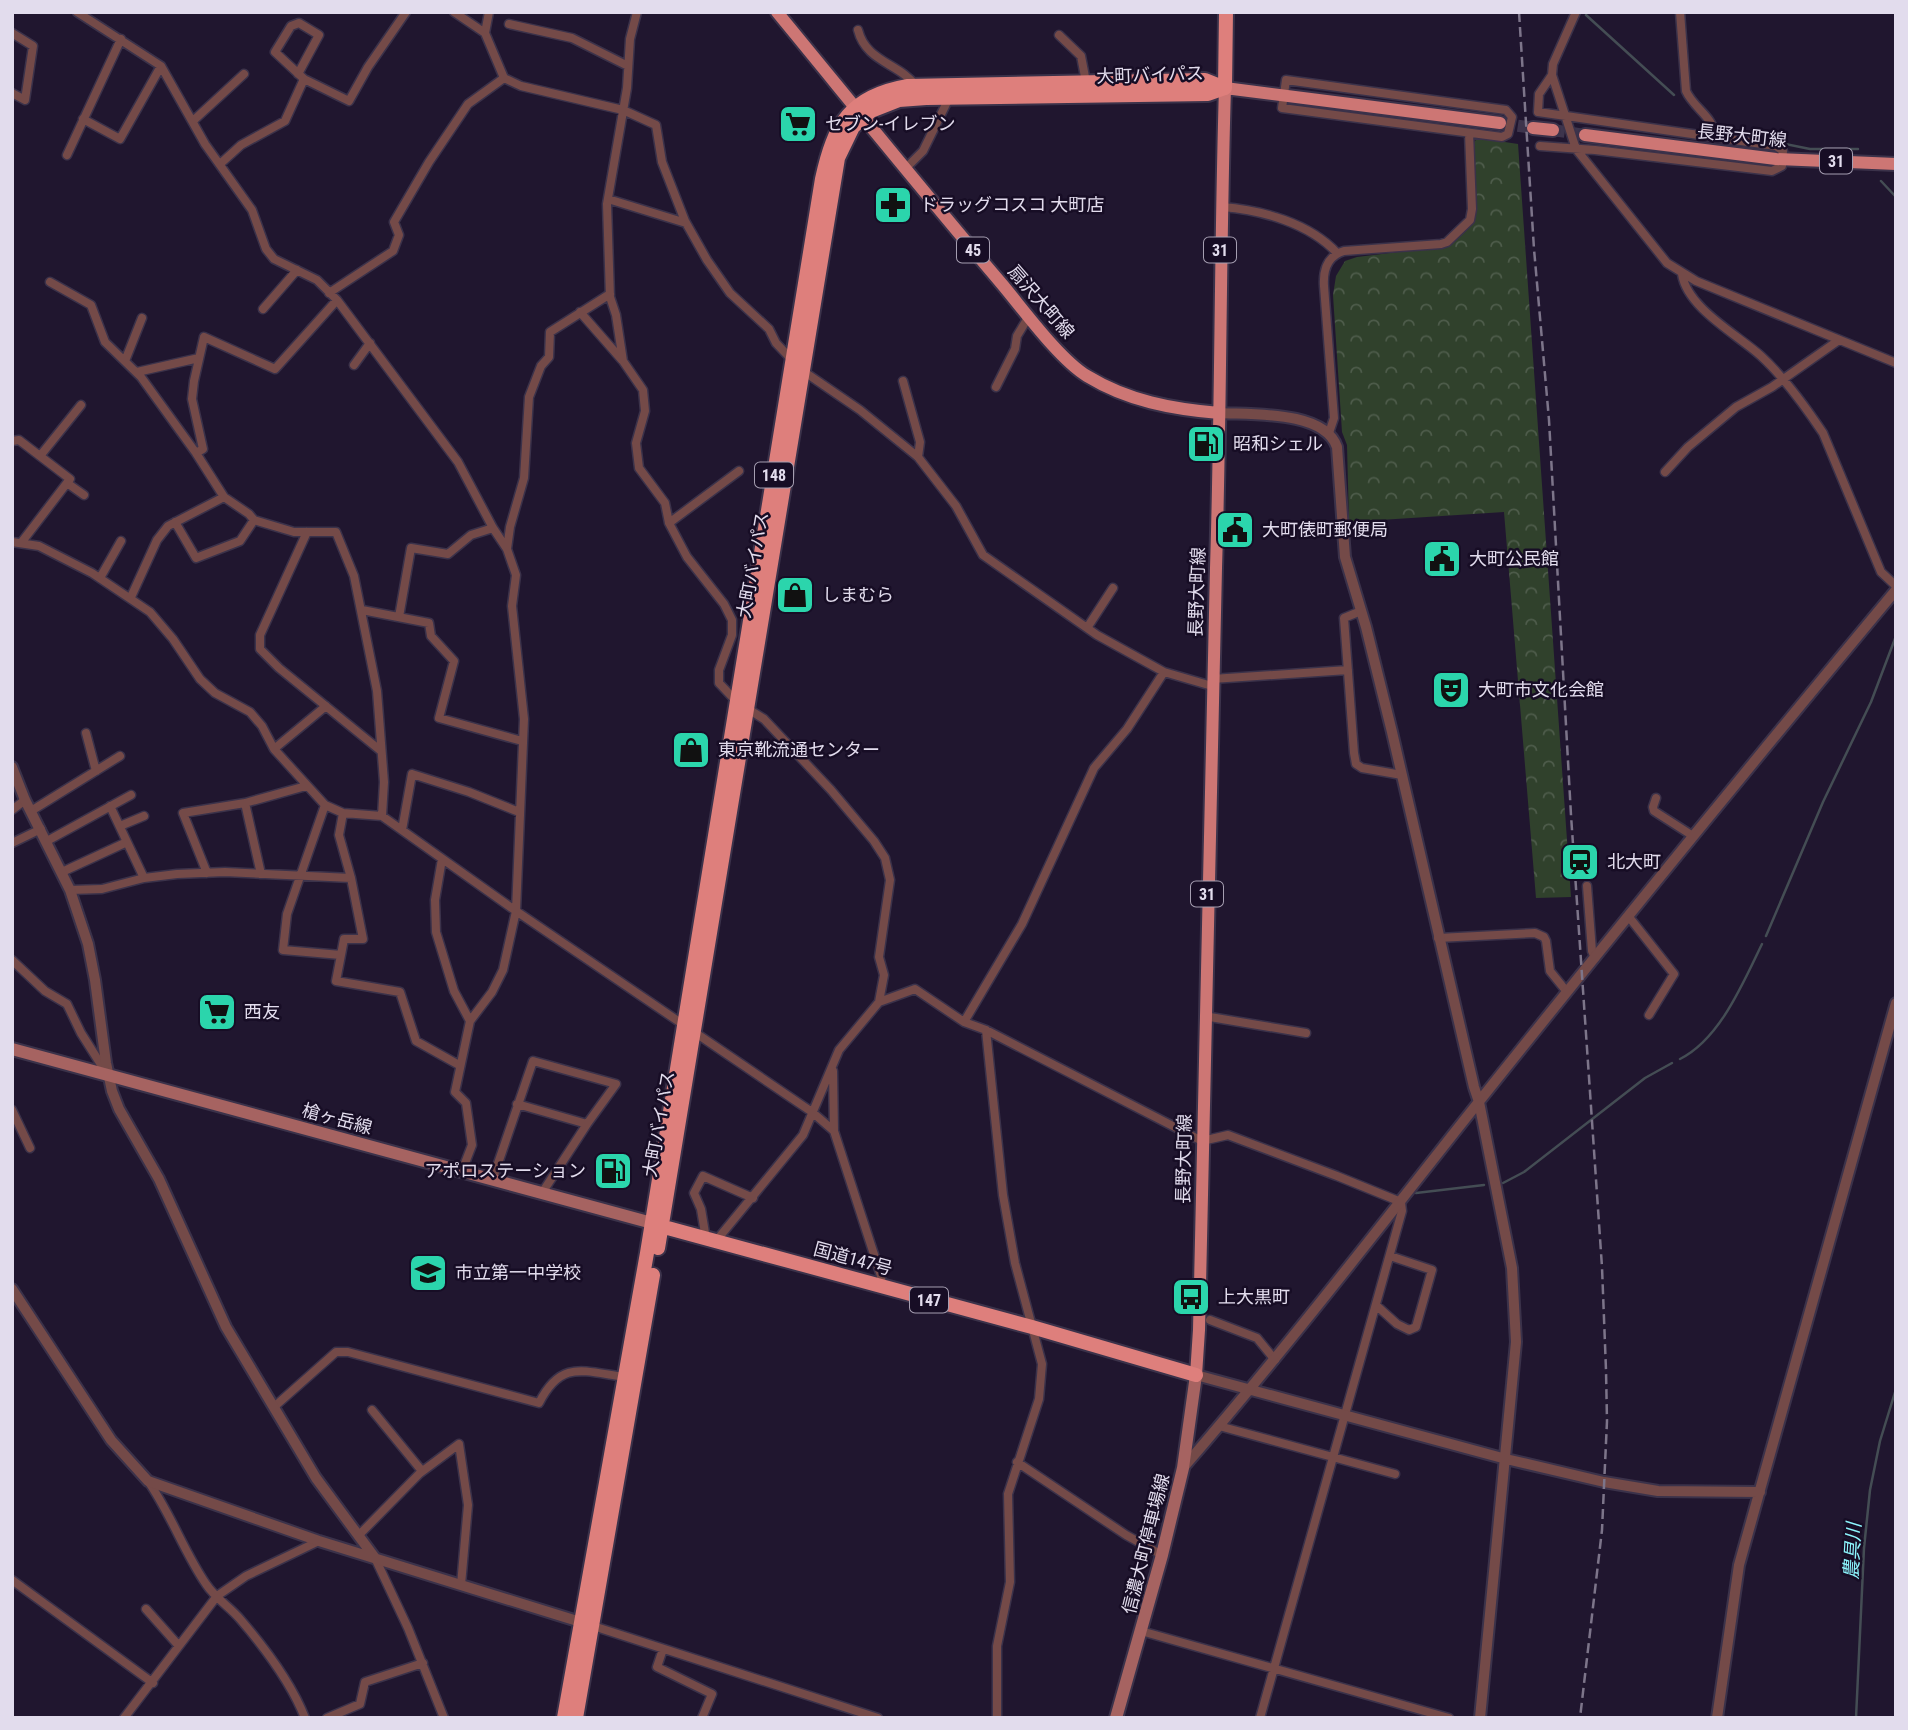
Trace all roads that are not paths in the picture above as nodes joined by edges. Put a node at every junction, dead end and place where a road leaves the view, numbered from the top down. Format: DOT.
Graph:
graph roads {
  1 [pos="77,12"];
  2 [pos="406,12"];
  3 [pos="454,12"];
  4 [pos="489,12"];
  5 [pos="637,12"];
  6 [pos="777,12"];
  7 [pos="1226,12"];
  8 [pos="1576,12"];
  9 [pos="1680,12"];
  10 [pos="509,24"];
  11 [pos="858,30"];
  12 [pos="12,33"];
  13 [pos="485,33"];
  14 [pos="1059,36"];
  15 [pos="121,39"];
  16 [pos="161,66"];
  17 [pos="628,66"];
  18 [pos="244,74"];
  19 [pos="1552,75"];
  20 [pos="301,76"];
  21 [pos="504,78"];
  22 [pos="1086,82"];
  23 [pos="916,86"];
  24 [pos="1225,88"];
  25 [pos="12,93"];
  26 [pos="1283,95"];
  27 [pos="949,97"];
  28 [pos="624,110"];
  29 [pos="859,112"];
  30 [pos="1564,116"];
  31 [pos="83,120"];
  32 [pos="194,120"];
  33 [pos="1500,123"];
  34 [pos="1533,128"];
  35 [pos="1553,131"];
  36 [pos="1469,133"];
  37 [pos="1585,135"];
  38 [pos="1714,138"];
  39 [pos="1540,146"];
  40 [pos="1576,149"];
  41 [pos="67,155"];
  42 [pos="1784,159"];
  43 [pos="220,164"];
  44 [pos="1896,164"];
  45 [pos="906,168"];
  46 [pos="608,199"];
  47 [pos="1222,207"];
  48 [pos="686,223"];
  49 [pos="1337,253"];
  50 [pos="297,270"];
  51 [pos="1682,274"];
  52 [pos="50,282"];
  53 [pos="329,293"];
  54 [pos="610,294"];
  55 [pos="337,300"];
  56 [pos="263,309"];
  57 [pos="580,312"];
  58 [pos="1029,316"];
  59 [pos="142,318"];
  60 [pos="1839,340"];
  61 [pos="370,343"];
  62 [pos="199,358"];
  63 [pos="623,360"];
  64 [pos="125,361"];
  65 [pos="1896,363"];
  66 [pos="354,365"];
  67 [pos="798,366"];
  68 [pos="137,372"];
  69 [pos="1782,379"];
  70 [pos="903,381"];
  71 [pos="996,387"];
  72 [pos="81,405"];
  73 [pos="1219,413"];
  74 [pos="1329,433"];
  75 [pos="12,442"];
  76 [pos="196,453"];
  77 [pos="40,456"];
  78 [pos="918,457"];
  79 [pos="739,471"];
  80 [pos="1665,472"];
  81 [pos="66,483"];
  82 [pos="84,495"];
  83 [pos="224,497"];
  84 [pos="254,520"];
  85 [pos="175,522"];
  86 [pos="670,523"];
  87 [pos="493,528"];
  88 [pos="307,532"];
  89 [pos="121,541"];
  90 [pos="17,542"];
  91 [pos="507,549"];
  92 [pos="100,578"];
  93 [pos="1896,588"];
  94 [pos="1113,589"];
  95 [pos="131,597"];
  96 [pos="362,610"];
  97 [pos="1361,611"];
  98 [pos="399,617"];
  99 [pos="1087,628"];
  100 [pos="1348,670"];
  101 [pos="1164,672"];
  102 [pos="1212,682"];
  103 [pos="743,705"];
  104 [pos="326,706"];
  105 [pos="86,733"];
  106 [pos="522,741"];
  107 [pos="274,749"];
  108 [pos="382,751"];
  109 [pos="120,756"];
  110 [pos="12,767"];
  111 [pos="96,771"];
  112 [pos="1402,775"];
  113 [pos="306,786"];
  114 [pos="131,795"];
  115 [pos="1656,798"];
  116 [pos="25,800"];
  117 [pos="245,803"];
  118 [pos="325,805"];
  119 [pos="110,806"];
  120 [pos="12,810"];
  121 [pos="31,811"];
  122 [pos="519,812"];
  123 [pos="343,813"];
  124 [pos="144,816"];
  125 [pos="382,816"];
  126 [pos="120,826"];
  127 [pos="41,829"];
  128 [pos="402,830"];
  129 [pos="1693,836"];
  130 [pos="47,841"];
  131 [pos="127,842"];
  132 [pos="12,843"];
  133 [pos="442,859"];
  134 [pos="62,872"];
  135 [pos="207,873"];
  136 [pos="261,874"];
  137 [pos="301,874"];
  138 [pos="144,878"];
  139 [pos="351,878"];
  140 [pos="1587,886"];
  141 [pos="70,890"];
  142 [pos="516,911"];
  143 [pos="1629,916"];
  144 [pos="1438,938"];
  145 [pos="341,955"];
  146 [pos="1595,958"];
  147 [pos="12,960"];
  148 [pos="1567,992"];
  149 [pos="879,1002"];
  150 [pos="1896,1003"];
  151 [pos="1649,1015"];
  152 [pos="1204,1016"];
  153 [pos="470,1021"];
  154 [pos="964,1022"];
  155 [pos="689,1029"];
  156 [pos="986,1030"];
  157 [pos="1306,1033"];
  158 [pos="1891,1040"];
  159 [pos="12,1049"];
  160 [pos="459,1065"];
  161 [pos="833,1068"];
  162 [pos="109,1076"];
  163 [pos="1479,1102"];
  164 [pos="517,1104"];
  165 [pos="12,1110"];
  166 [pos="812,1112"];
  167 [pos="587,1124"];
  168 [pos="834,1131"];
  169 [pos="1202,1141"];
  170 [pos="30,1148"];
  171 [pos="462,1171"];
  172 [pos="493,1178"];
  173 [pos="542,1193"];
  174 [pos="752,1198"];
  175 [pos="1401,1202"];
  176 [pos="656,1225"];
  177 [pos="711,1240"];
  178 [pos="1390,1256"];
  179 [pos="882,1287"];
  180 [pos="12,1289"];
  181 [pos="1377,1306"];
  182 [pos="1210,1320"];
  183 [pos="1032,1327"];
  184 [pos="1275,1360"];
  185 [pos="1196,1375"];
  186 [pos="624,1377"];
  187 [pos="1251,1389"];
  188 [pos="274,1407"];
  189 [pos="372,1409"];
  190 [pos="1346,1416"];
  191 [pos="1219,1426"];
  192 [pos="1333,1457"];
  193 [pos="1506,1459"];
  194 [pos="1017,1462"];
  195 [pos="1183,1468"];
  196 [pos="422,1471"];
  197 [pos="1395,1474"];
  198 [pos="148,1481"];
  199 [pos="1760,1492"];
  200 [pos="359,1535"];
  201 [pos="319,1541"];
  202 [pos="1162,1555"];
  203 [pos="375,1558"];
  204 [pos="12,1580"];
  205 [pos="461,1585"];
  206 [pos="217,1596"];
  207 [pos="145,1609"];
  208 [pos="585,1624"];
  209 [pos="1141,1631"];
  210 [pos="179,1646"];
  211 [pos="663,1649"];
  212 [pos="423,1663"];
  213 [pos="1274,1668"];
  214 [pos="153,1683"];
  215 [pos="124,1718"];
  216 [pos="305,1718"];
  217 [pos="327,1718"];
  218 [pos="444,1718"];
  219 [pos="564,1718"];
  220 [pos="576,1718"];
  221 [pos="702,1718"];
  222 [pos="878,1718"];
  223 [pos="997,1718"];
  224 [pos="1116,1718"];
  225 [pos="1260,1718"];
  226 [pos="1448,1718"];
  227 [pos="1480,1718"];
  228 [pos="1717,1718"];
  1 -- 15 [label="street"];
  2 -- 20 [label="street"];
  3 -- 13 [label="street"];
  4 -- 13 [label="street"];
  5 -- 17 [label="street"];
  6 -- 29 [label="main road, 扇沢大町線 / 45"];
  7 -- 24 [label="highway"];
  8 -- 19 [label="street"];
  9 -- 38 [label="street"];
  10 -- 17 [label="street"];
  11 -- 23 [label="street"];
  12 -- 25 [label="street"];
  13 -- 21 [label="street"];
  14 -- 22 [label="street"];
  15 -- 16 [label="street"];
  15 -- 31 [label="street"];
  16 -- 31 [label="street"];
  16 -- 32 [label="street"];
  17 -- 28 [label="street"];
  18 -- 32 [label="street"];
  19 -- 30 [label="street"];
  19 -- 30 [label="street"];
  20 -- 20 [label="street"];
  20 -- 43 [label="street"];
  21 -- 28 [label="street"];
  21 -- 53 [label="street"];
  22 -- 23 [label="highway, 大町バイパス / 148"];
  22 -- 24 [label="highway, 大町バイパス / 148"];
  23 -- 29 [label="highway, 大町バイパス / 148"];
  24 -- 26 [label="main road"];
  24 -- 27 [label="highway, 大町バイパス / 148"];
  24 -- 47 [label="main road, 長野大町線 / 31"];
  26 -- 33 [label="main road"];
  26 -- 36 [label="street"];
  26 -- 36 [label="street"];
  27 -- 29 [label="highway, 大町バイパス / 148"];
  27 -- 45 [label="street"];
  28 -- 46 [label="street"];
  28 -- 48 [label="street"];
  29 -- 45 [label="main road, 扇沢大町線 / 45"];
  29 -- 67 [label="highway, 大町バイパス / 148"];
  30 -- 38 [label="street"];
  30 -- 40 [label="street"];
  31 -- 41 [label="street"];
  32 -- 43 [label="street"];
  34 -- 35 [label="main road"];
  36 -- 49 [label="street"];
  37 -- 42 [label="main road, 長野大町線 / 31"];
  38 -- 42 [label="street"];
  39 -- 40 [label="street"];
  40 -- 42 [label="street"];
  40 -- 51 [label="street"];
  42 -- 44 [label="main road, 長野大町線 / 31"];
  43 -- 50 [label="street"];
  45 -- 58 [label="main road, 扇沢大町線 / 45"];
  46 -- 48 [label="street"];
  46 -- 54 [label="street"];
  47 -- 49 [label="street"];
  47 -- 73 [label="main road, 長野大町線 / 31"];
  48 -- 67 [label="street"];
  49 -- 74 [label="street"];
  50 -- 53 [label="street"];
  50 -- 56 [label="street"];
  51 -- 60 [label="street"];
  51 -- 69 [label="street"];
  52 -- 64 [label="street"];
  53 -- 55 [label="street"];
  54 -- 57 [label="street"];
  54 -- 63 [label="street"];
  55 -- 61 [label="street"];
  55 -- 62 [label="street"];
  57 -- 63 [label="street"];
  57 -- 91 [label="street"];
  58 -- 71 [label="street"];
  58 -- 73 [label="main road, 扇沢大町線 / 45"];
  59 -- 64 [label="street"];
  60 -- 65 [label="street"];
  60 -- 69 [label="street"];
  61 -- 66 [label="street"];
  61 -- 87 [label="street"];
  62 -- 68 [label="street"];
  62 -- 76 [label="street"];
  63 -- 86 [label="street"];
  64 -- 68 [label="street"];
  67 -- 78 [label="street"];
  67 -- 103 [label="highway, 大町バイパス / 148"];
  68 -- 76 [label="street"];
  69 -- 80 [label="street"];
  69 -- 93 [label="street"];
  70 -- 78 [label="street"];
  72 -- 77 [label="street"];
  73 -- 74 [label="street"];
  73 -- 102 [label="main road, 長野大町線 / 31"];
  74 -- 97 [label="street"];
  75 -- 77 [label="street"];
  76 -- 83 [label="street"];
  77 -- 81 [label="street"];
  78 -- 99 [label="street"];
  79 -- 86 [label="street"];
  81 -- 82 [label="street"];
  81 -- 90 [label="street"];
  83 -- 84 [label="street"];
  83 -- 85 [label="street"];
  84 -- 85 [label="street"];
  84 -- 88 [label="street"];
  85 -- 95 [label="street"];
  86 -- 103 [label="street"];
  87 -- 91 [label="street"];
  87 -- 98 [label="street"];
  88 -- 96 [label="street"];
  88 -- 104 [label="street"];
  89 -- 92 [label="street"];
  90 -- 92 [label="street"];
  91 -- 106 [label="street"];
  92 -- 95 [label="street"];
  93 -- 129 [label="street"];
  94 -- 99 [label="street"];
  95 -- 107 [label="street"];
  96 -- 98 [label="street"];
  96 -- 108 [label="street"];
  97 -- 100 [label="street"];
  97 -- 112 [label="street"];
  98 -- 106 [label="street"];
  99 -- 101 [label="street"];
  100 -- 102 [label="street"];
  100 -- 112 [label="street"];
  101 -- 102 [label="street"];
  101 -- 154 [label="street"];
  102 -- 152 [label="main road, 長野大町線 / 31"];
  103 -- 149 [label="street"];
  103 -- 155 [label="highway, 大町バイパス / 148"];
  104 -- 107 [label="street"];
  104 -- 108 [label="street"];
  105 -- 111 [label="street"];
  106 -- 122 [label="street"];
  107 -- 113 [label="street"];
  108 -- 125 [label="street"];
  109 -- 111 [label="street"];
  110 -- 116 [label="street"];
  111 -- 121 [label="street"];
  112 -- 144 [label="street"];
  113 -- 117 [label="street"];
  113 -- 118 [label="street"];
  114 -- 119 [label="street"];
  115 -- 129 [label="street"];
  116 -- 120 [label="street"];
  116 -- 121 [label="street"];
  117 -- 135 [label="street"];
  117 -- 136 [label="street"];
  118 -- 123 [label="street"];
  118 -- 137 [label="street"];
  119 -- 126 [label="street"];
  119 -- 130 [label="street"];
  121 -- 127 [label="street"];
  122 -- 128 [label="street"];
  122 -- 142 [label="street"];
  123 -- 125 [label="street"];
  123 -- 139 [label="street"];
  124 -- 126 [label="street"];
  125 -- 128 [label="street"];
  126 -- 131 [label="street"];
  127 -- 130 [label="street"];
  127 -- 132 [label="street"];
  128 -- 133 [label="street"];
  129 -- 143 [label="street"];
  130 -- 134 [label="street"];
  131 -- 134 [label="street"];
  131 -- 138 [label="street"];
  133 -- 142 [label="street"];
  133 -- 153 [label="street"];
  134 -- 141 [label="street"];
  135 -- 136 [label="street"];
  135 -- 138 [label="street"];
  136 -- 137 [label="street"];
  137 -- 139 [label="street"];
  137 -- 145 [label="street"];
  138 -- 141 [label="street"];
  139 -- 145 [label="street"];
  140 -- 146 [label="street"];
  141 -- 162 [label="street"];
  142 -- 153 [label="street"];
  142 -- 155 [label="street"];
  143 -- 146 [label="street"];
  143 -- 151 [label="street"];
  144 -- 148 [label="street"];
  144 -- 163 [label="street"];
  145 -- 160 [label="street"];
  146 -- 148 [label="street"];
  147 -- 162 [label="street"];
  148 -- 163 [label="street"];
  149 -- 154 [label="street"];
  149 -- 161 [label="street"];
  150 -- 158 [label="street"];
  152 -- 157 [label="street"];
  152 -- 169 [label="main road, 長野大町線 / 31"];
  153 -- 160 [label="street"];
  154 -- 156 [label="street"];
  155 -- 166 [label="street"];
  155 -- 176 [label="highway, 大町バイパス / 148"];
  156 -- 169 [label="street"];
  156 -- 183 [label="street"];
  158 -- 199 [label="street"];
  159 -- 162 [label="main road, 槍ヶ岳線"];
  160 -- 171 [label="street"];
  161 -- 166 [label="street"];
  161 -- 168 [label="street"];
  162 -- 171 [label="main road, 槍ヶ岳線"];
  162 -- 188 [label="street"];
  163 -- 175 [label="street"];
  163 -- 193 [label="street"];
  164 -- 167 [label="street"];
  164 -- 167 [label="street"];
  164 -- 172 [label="street"];
  165 -- 170 [label="street"];
  166 -- 168 [label="street"];
  166 -- 174 [label="street"];
  167 -- 173 [label="street"];
  168 -- 179 [label="street"];
  169 -- 175 [label="street"];
  169 -- 185 [label="main road, 長野大町線 / 31"];
  171 -- 172 [label="main road, 槍ヶ岳線"];
  172 -- 173 [label="main road, 槍ヶ岳線"];
  173 -- 176 [label="main road, 槍ヶ岳線"];
  174 -- 177 [label="street"];
  174 -- 177 [label="street"];
  175 -- 178 [label="street"];
  175 -- 184 [label="street"];
  176 -- 177 [label="highway, 国道147号 / 147"];
  176 -- 186 [label="highway"];
  176 -- 208 [label="highway"];
  177 -- 179 [label="highway, 国道147号 / 147"];
  178 -- 181 [label="street"];
  178 -- 181 [label="street"];
  179 -- 183 [label="highway, 国道147号 / 147"];
  180 -- 198 [label="street"];
  181 -- 190 [label="street"];
  182 -- 184 [label="street"];
  183 -- 185 [label="highway, 国道147号 / 147"];
  183 -- 194 [label="street"];
  184 -- 187 [label="street"];
  185 -- 187 [label="street"];
  185 -- 195 [label="main road, 信濃大町停車場線"];
  186 -- 188 [label="street"];
  186 -- 208 [label="highway"];
  187 -- 190 [label="street"];
  187 -- 191 [label="street"];
  188 -- 200 [label="street"];
  189 -- 196 [label="street"];
  190 -- 192 [label="street"];
  190 -- 193 [label="street"];
  191 -- 192 [label="street"];
  191 -- 195 [label="street"];
  192 -- 197 [label="street"];
  192 -- 213 [label="street"];
  193 -- 199 [label="street"];
  193 -- 227 [label="street"];
  194 -- 202 [label="street"];
  194 -- 223 [label="street"];
  195 -- 202 [label="main road, 信濃大町停車場線"];
  196 -- 200 [label="street"];
  196 -- 205 [label="street"];
  198 -- 201 [label="street"];
  198 -- 206 [label="street"];
  199 -- 228 [label="street"];
  200 -- 203 [label="street"];
  201 -- 203 [label="street"];
  201 -- 206 [label="street"];
  202 -- 209 [label="main road, 信濃大町停車場線"];
  203 -- 205 [label="street"];
  203 -- 212 [label="street"];
  204 -- 214 [label="street"];
  205 -- 208 [label="street"];
  206 -- 210 [label="street"];
  206 -- 216 [label="street"];
  207 -- 210 [label="street"];
  208 -- 211 [label="street"];
  208 -- 219 [label="highway"];
  208 -- 220 [label="highway"];
  209 -- 213 [label="street"];
  209 -- 224 [label="main road, 信濃大町停車場線"];
  210 -- 214 [label="street"];
  211 -- 221 [label="street"];
  211 -- 222 [label="street"];
  212 -- 217 [label="street"];
  212 -- 218 [label="street"];
  213 -- 225 [label="street"];
  213 -- 226 [label="street"];
  214 -- 215 [label="street"];
}
